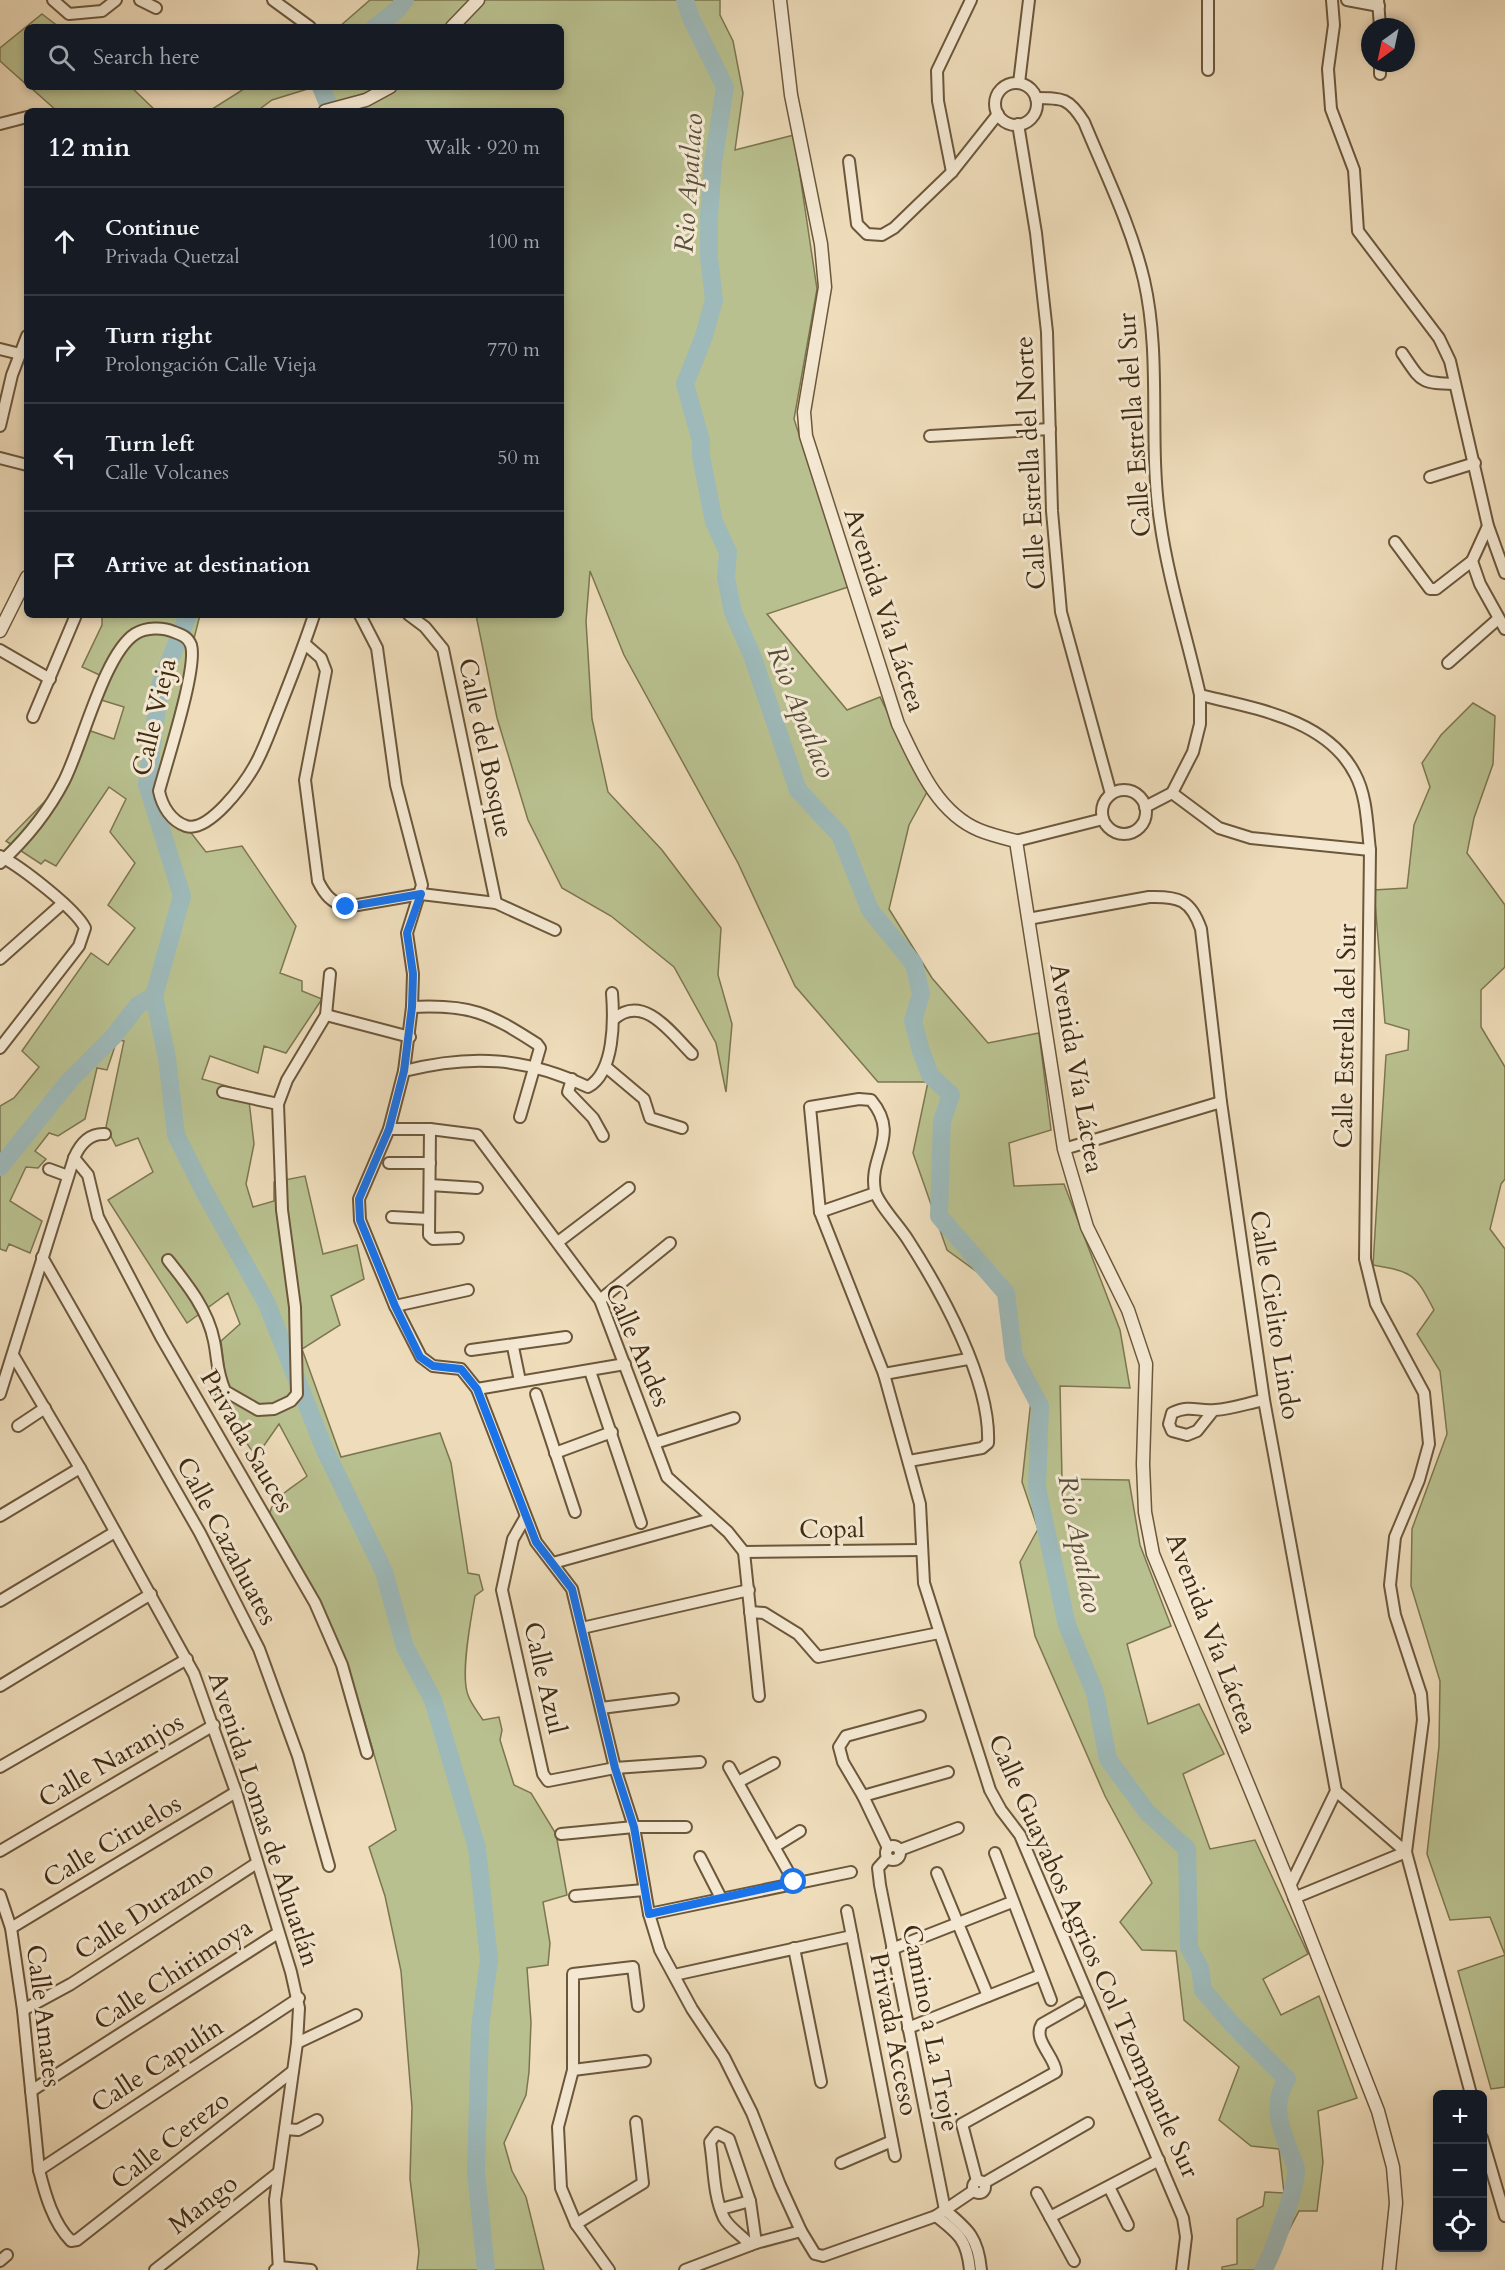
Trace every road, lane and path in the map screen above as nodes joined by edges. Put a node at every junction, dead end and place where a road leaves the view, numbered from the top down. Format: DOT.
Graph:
graph roads {
  1 [pos="53,0"];
  2 [pos="116,0"];
  3 [pos="140,0"];
  4 [pos="273,0"];
  5 [pos="478,0"];
  6 [pos="780,0"];
  7 [pos="971,0"];
  8 [pos="1029,0"];
  9 [pos="1208,0"];
  10 [pos="1332,0"];
  11 [pos="1347,0"];
  12 [pos="1379,3"];
  13 [pos="156,8"];
  14 [pos="1380,18"];
  15 [pos="302,24"];
  16 [pos="455,24"];
  17 [pos="1208,70"];
  18 [pos="1018,83"];
  19 [pos="384,90"];
  20 [pos="1036,98"];
  21 [pos="336,108"];
  22 [pos="998,114"];
  23 [pos="24,118"];
  24 [pos="0,124"];
  25 [pos="1018,124"];
  26 [pos="849,160"];
  27 [pos="952,172"];
  28 [pos="24,344"];
  29 [pos="0,348"];
  30 [pos="1402,353"];
  31 [pos="20,354"];
  32 [pos="1455,384"];
  33 [pos="0,426"];
  34 [pos="1050,429"];
  35 [pos="930,436"];
  36 [pos="0,458"];
  37 [pos="24,464"];
  38 [pos="1475,464"];
  39 [pos="1430,477"];
  40 [pos="1488,526"];
  41 [pos="1395,542"];
  42 [pos="1472,561"];
  43 [pos="1505,573"];
  44 [pos="24,583"];
  45 [pos="75,618"];
  46 [pos="313,618"];
  47 [pos="362,618"];
  48 [pos="413,618"];
  49 [pos="1498,619"];
  50 [pos="1505,628"];
  51 [pos="0,631"];
  52 [pos="305,644"];
  53 [pos="0,650"];
  54 [pos="1448,663"];
  55 [pos="50,679"];
  56 [pos="1200,694"];
  57 [pos="33,717"];
  58 [pos="1172,793"];
  59 [pos="1111,794"];
  60 [pos="1145,807"];
  61 [pos="1103,819"];
  62 [pos="1016,841"];
  63 [pos="1370,850"];
  64 [pos="2,859"];
  65 [pos="421,894"];
  66 [pos="63,903"];
  67 [pos="496,903"];
  68 [pos="1028,919"];
  69 [pos="555,930"];
  70 [pos="0,959"];
  71 [pos="330,974"];
  72 [pos="612,993"];
  73 [pos="412,1007"];
  74 [pos="326,1015"];
  75 [pos="614,1019"];
  76 [pos="410,1037"];
  77 [pos="2,1042"];
  78 [pos="692,1054"];
  79 [pos="534,1066"];
  80 [pos="606,1067"];
  81 [pos="404,1071"];
  82 [pos="572,1079"];
  83 [pos="224,1092"];
  84 [pos="1221,1102"];
  85 [pos="278,1104"];
  86 [pos="520,1117"];
  87 [pos="682,1128"];
  88 [pos="389,1129"];
  89 [pos="430,1129"];
  90 [pos="105,1134"];
  91 [pos="603,1136"];
  92 [pos="1064,1149"];
  93 [pos="74,1158"];
  94 [pos="389,1163"];
  95 [pos="430,1163"];
  96 [pos="49,1169"];
  97 [pos="68,1176"];
  98 [pos="430,1185"];
  99 [pos="477,1188"];
  100 [pos="629,1188"];
  101 [pos="875,1193"];
  102 [pos="820,1212"];
  103 [pos="392,1217"];
  104 [pos="429,1219"];
  105 [pos="458,1238"];
  106 [pos="558,1242"];
  107 [pos="670,1243"];
  108 [pos="42,1257"];
  109 [pos="168,1260"];
  110 [pos="468,1290"];
  111 [pos="600,1300"];
  112 [pos="395,1306"];
  113 [pos="566,1337"];
  114 [pos="513,1347"];
  115 [pos="471,1350"];
  116 [pos="13,1354"];
  117 [pos="968,1359"];
  118 [pos="625,1364"];
  119 [pos="590,1371"];
  120 [pos="884,1374"];
  121 [pos="520,1381"];
  122 [pos="477,1389"];
  123 [pos="0,1394"];
  124 [pos="536,1395"];
  125 [pos="1264,1400"];
  126 [pos="45,1408"];
  127 [pos="1213,1411"];
  128 [pos="734,1418"];
  129 [pos="18,1426"];
  130 [pos="612,1432"];
  131 [pos="655,1443"];
  132 [pos="555,1453"];
  133 [pos="909,1461"];
  134 [pos="80,1468"];
  135 [pos="575,1512"];
  136 [pos="0,1516"];
  137 [pos="525,1518"];
  138 [pos="711,1519"];
  139 [pos="641,1523"];
  140 [pos="115,1532"];
  141 [pos="921,1550"];
  142 [pos="744,1552"];
  143 [pos="553,1563"];
  144 [pos="749,1590"];
  145 [pos="151,1594"];
  146 [pos="0,1601"];
  147 [pos="750,1612"];
  148 [pos="582,1628"];
  149 [pos="939,1633"];
  150 [pos="187,1659"];
  151 [pos="0,1686"];
  152 [pos="759,1696"];
  153 [pos="673,1699"];
  154 [pos="601,1708"];
  155 [pos="920,1716"];
  156 [pos="214,1725"];
  157 [pos="368,1753"];
  158 [pos="700,1762"];
  159 [pos="774,1763"];
  160 [pos="0,1767"];
  161 [pos="729,1767"];
  162 [pos="615,1768"];
  163 [pos="948,1772"];
  164 [pos="738,1782"];
  165 [pos="1336,1791"];
  166 [pos="236,1792"];
  167 [pos="863,1796"];
  168 [pos="634,1827"];
  169 [pos="686,1827"];
  170 [pos="958,1828"];
  171 [pos="800,1830"];
  172 [pos="561,1834"];
  173 [pos="774,1847"];
  174 [pos="0,1851"];
  175 [pos="1406,1852"];
  176 [pos="887,1853"];
  177 [pos="995,1853"];
  178 [pos="700,1857"];
  179 [pos="257,1863"];
  180 [pos="329,1866"];
  181 [pos="851,1872"];
  182 [pos="937,1873"];
  183 [pos="794,1882"];
  184 [pos="644,1890"];
  185 [pos="1292,1892"];
  186 [pos="0,1895"];
  187 [pos="575,1896"];
  188 [pos="721,1898"];
  189 [pos="1012,1902"];
  190 [pos="847,1911"];
  191 [pos="649,1914"];
  192 [pos="958,1923"];
  193 [pos="11,1928"];
  194 [pos="278,1933"];
  195 [pos="852,1936"];
  196 [pos="794,1948"];
  197 [pos="892,1949"];
  198 [pos="674,1975"];
  199 [pos="1041,1975"];
  200 [pos="988,1996"];
  201 [pos="299,1998"];
  202 [pos="1051,2000"];
  203 [pos="1079,2003"];
  204 [pos="638,2006"];
  205 [pos="23,2010"];
  206 [pos="356,2015"];
  207 [pos="908,2028"];
  208 [pos="297,2043"];
  209 [pos="645,2061"];
  210 [pos="573,2070"];
  211 [pos="292,2071"];
  212 [pos="821,2082"];
  213 [pos="1470,2090"];
  214 [pos="31,2091"];
  215 [pos="316,2120"];
  216 [pos="636,2122"];
  217 [pos="1088,2123"];
  218 [pos="285,2129"];
  219 [pos="892,2141"];
  220 [pos="1484,2144"];
  221 [pos="895,2156"];
  222 [pos="1159,2160"];
  223 [pos="841,2163"];
  224 [pos="39,2170"];
  225 [pos="278,2174"];
  226 [pos="978,2185"];
  227 [pos="1109,2187"];
  228 [pos="1037,2193"];
  229 [pos="750,2201"];
  230 [pos="721,2209"];
  231 [pos="940,2213"];
  232 [pos="1505,2216"];
  233 [pos="1050,2217"];
  234 [pos="576,2224"];
  235 [pos="1128,2225"];
  236 [pos="801,2231"];
  237 [pos="968,2238"];
  238 [pos="74,2242"];
  239 [pos="753,2244"];
  240 [pos="1074,2261"];
  241 [pos="278,2269"];
  242 [pos="155,2270"];
  243 [pos="311,2270"];
  244 [pos="609,2270"];
  245 [pos="685,2270"];
  246 [pos="970,2270"];
  247 [pos="981,2270"];
  248 [pos="1182,2270"];
  249 [pos="1389,2270"];
  1 -- 2 [label="street"];
  3 -- 13 [label="street"];
  4 -- 15 [label="street"];
  5 -- 16 [label="street"];
  6 -- 62 [label="street, Avenida Vía Láctea"];
  7 -- 27 [label="street"];
  8 -- 18 [label="street"];
  9 -- 17 [label="street"];
  10 -- 32 [label="street"];
  11 -- 12 [label="street"];
  12 -- 14 [label="street"];
  18 -- 20 [label="street"];
  18 -- 22 [label="street"];
  19 -- 21 [label="street"];
  20 -- 25 [label="street"];
  20 -- 56 [label="street, Calle Estrella del Sur"];
  22 -- 25 [label="street"];
  22 -- 27 [label="street"];
  23 -- 24 [label="street"];
  25 -- 34 [label="street, Calle Estrella del Norte"];
  26 -- 27 [label="street"];
  28 -- 31 [label="street"];
  29 -- 31 [label="street"];
  30 -- 32 [label="street"];
  31 -- 33 [label="street"];
  32 -- 38 [label="street"];
  34 -- 35 [label="street"];
  34 -- 59 [label="street, Calle Estrella del Norte"];
  36 -- 37 [label="street"];
  38 -- 39 [label="street"];
  38 -- 40 [label="street"];
  40 -- 42 [label="street"];
  40 -- 43 [label="street"];
  41 -- 42 [label="street"];
  42 -- 49 [label="street"];
  44 -- 51 [label="street"];
  45 -- 55 [label="street"];
  46 -- 52 [label="street, Calle Vieja"];
  47 -- 65 [label="street"];
  48 -- 67 [label="street, Calle del Bosque"];
  49 -- 50 [label="street"];
  49 -- 54 [label="street"];
  52 -- 64 [label="street, Calle Vieja"];
  52 -- 65 [label="street"];
  53 -- 55 [label="street"];
  55 -- 57 [label="street"];
  56 -- 58 [label="street"];
  56 -- 63 [label="street, Calle Estrella del Sur"];
  58 -- 60 [label="street"];
  58 -- 63 [label="street"];
  59 -- 60 [label="street"];
  59 -- 61 [label="street"];
  60 -- 61 [label="street"];
  61 -- 62 [label="street"];
  62 -- 68 [label="street, Avenida Vía Láctea"];
  63 -- 175 [label="street, Calle Estrella del Sur"];
  64 -- 66 [label="street"];
  65 -- 67 [label="street"];
  65 -- 73 [label="street"];
  66 -- 70 [label="street"];
  66 -- 77 [label="street"];
  67 -- 69 [label="street"];
  68 -- 84 [label="street, Calle Cielito Lindo"];
  68 -- 92 [label="street, Avenida Vía Láctea"];
  71 -- 74 [label="street"];
  72 -- 75 [label="street"];
  73 -- 76 [label="street"];
  73 -- 79 [label="street"];
  74 -- 76 [label="street"];
  74 -- 85 [label="street"];
  75 -- 78 [label="street"];
  75 -- 80 [label="street"];
  76 -- 81 [label="street"];
  79 -- 81 [label="street"];
  79 -- 82 [label="street"];
  79 -- 86 [label="street"];
  80 -- 82 [label="street"];
  80 -- 87 [label="street"];
  81 -- 88 [label="street"];
  82 -- 91 [label="street"];
  83 -- 85 [label="street"];
  84 -- 92 [label="street"];
  84 -- 125 [label="street, Calle Cielito Lindo"];
  85 -- 109 [label="street"];
  88 -- 89 [label="street, Calle Andes"];
  88 -- 112 [label="street"];
  89 -- 95 [label="street"];
  89 -- 106 [label="street, Calle Andes"];
  90 -- 93 [label="street"];
  92 -- 185 [label="street, Avenida Vía Láctea"];
  93 -- 97 [label="street"];
  93 -- 157 [label="street, Privada Sauces"];
  94 -- 95 [label="street"];
  95 -- 98 [label="street"];
  96 -- 97 [label="street"];
  97 -- 108 [label="street"];
  98 -- 99 [label="street"];
  98 -- 104 [label="street"];
  100 -- 106 [label="street"];
  101 -- 102 [label="street"];
  101 -- 102 [label="street, Calle Guayabos Agrios Col Tzompantle Sur"];
  101 -- 117 [label="street"];
  102 -- 120 [label="street, Calle Guayabos Agrios Col Tzompantle Sur"];
  103 -- 104 [label="street"];
  104 -- 105 [label="street"];
  106 -- 111 [label="street, Calle Andes"];
  107 -- 111 [label="street"];
  108 -- 116 [label="street"];
  108 -- 180 [label="street, Calle Cazahuates"];
  110 -- 112 [label="street"];
  111 -- 118 [label="street, Calle Andes"];
  112 -- 122 [label="street"];
  113 -- 114 [label="street"];
  114 -- 115 [label="street"];
  114 -- 121 [label="street"];
  116 -- 123 [label="street"];
  116 -- 126 [label="street, Avenida Lomas de Ahuatlán"];
  117 -- 120 [label="street"];
  117 -- 133 [label="street"];
  118 -- 119 [label="street"];
  118 -- 131 [label="street, Calle Andes"];
  119 -- 121 [label="street"];
  119 -- 130 [label="street"];
  120 -- 133 [label="street, Calle Guayabos Agrios Col Tzompantle Sur"];
  121 -- 122 [label="street"];
  122 -- 137 [label="street"];
  124 -- 132 [label="street"];
  125 -- 127 [label="street"];
  125 -- 165 [label="street, Calle Cielito Lindo"];
  126 -- 129 [label="street"];
  126 -- 134 [label="street, Avenida Lomas de Ahuatlán"];
  128 -- 131 [label="street"];
  130 -- 132 [label="street"];
  130 -- 139 [label="street"];
  131 -- 138 [label="street, Calle Andes"];
  132 -- 135 [label="street"];
  133 -- 141 [label="street, Calle Guayabos Agrios Col Tzompantle Sur"];
  134 -- 136 [label="street"];
  134 -- 140 [label="street, Avenida Lomas de Ahuatlán"];
  137 -- 143 [label="street"];
  137 -- 162 [label="street, Calle Azul"];
  138 -- 142 [label="street, Calle Andes"];
  138 -- 143 [label="street"];
  140 -- 145 [label="street, Avenida Lomas de Ahuatlán"];
  140 -- 146 [label="street"];
  141 -- 142 [label="street, Copal"];
  141 -- 149 [label="street, Calle Guayabos Agrios Col Tzompantle Sur"];
  142 -- 144 [label="street"];
  143 -- 148 [label="street"];
  144 -- 147 [label="street"];
  144 -- 148 [label="street"];
  145 -- 150 [label="street, Avenida Lomas de Ahuatlán"];
  145 -- 151 [label="street"];
  147 -- 149 [label="street"];
  147 -- 152 [label="street"];
  148 -- 154 [label="street"];
  149 -- 222 [label="street, Calle Guayabos Agrios Col Tzompantle Sur"];
  150 -- 156 [label="street, Avenida Lomas de Ahuatlán"];
  150 -- 160 [label="street"];
  153 -- 154 [label="street"];
  154 -- 162 [label="street"];
  155 -- 167 [label="street"];
  156 -- 166 [label="street, Avenida Lomas de Ahuatlán"];
  156 -- 174 [label="street, Calle Naranjos"];
  158 -- 162 [label="street, Calle Azul"];
  159 -- 164 [label="street"];
  161 -- 164 [label="street"];
  162 -- 168 [label="street"];
  163 -- 167 [label="street"];
  164 -- 173 [label="street"];
  165 -- 175 [label="street"];
  165 -- 185 [label="street"];
  166 -- 179 [label="street, Avenida Lomas de Ahuatlán"];
  166 -- 193 [label="street, Calle Ciruelos"];
  167 -- 176 [label="street"];
  168 -- 169 [label="street"];
  168 -- 172 [label="street"];
  168 -- 184 [label="street"];
  170 -- 176 [label="street"];
  171 -- 173 [label="street"];
  173 -- 183 [label="street"];
  175 -- 185 [label="street"];
  175 -- 213 [label="street, Calle Estrella del Sur"];
  176 -- 197 [label="street, Camino a La Troje"];
  177 -- 189 [label="street"];
  178 -- 188 [label="street"];
  179 -- 194 [label="street, Avenida Lomas de Ahuatlán"];
  179 -- 205 [label="street, Calle Durazno"];
  181 -- 183 [label="street"];
  182 -- 192 [label="street"];
  183 -- 188 [label="street"];
  184 -- 187 [label="street"];
  184 -- 191 [label="street"];
  185 -- 249 [label="street, Avenida Vía Láctea"];
  186 -- 193 [label="street, Calle Amates"];
  188 -- 191 [label="street"];
  189 -- 192 [label="street"];
  189 -- 199 [label="street"];
  190 -- 195 [label="street, Privada Acceso"];
  191 -- 198 [label="street"];
  192 -- 197 [label="street"];
  192 -- 200 [label="street"];
  193 -- 205 [label="street, Calle Amates"];
  194 -- 201 [label="street, Avenida Lomas de Ahuatlán"];
  194 -- 214 [label="street, Calle Chirimoya"];
  195 -- 196 [label="street, Privada Acceso"];
  195 -- 219 [label="street, Privada Acceso"];
  196 -- 198 [label="street, Privada Acceso"];
  196 -- 212 [label="street"];
  197 -- 207 [label="street, Camino a La Troje"];
  198 -- 236 [label="street"];
  199 -- 200 [label="street"];
  199 -- 202 [label="street"];
  200 -- 207 [label="street"];
  201 -- 208 [label="street, Avenida Lomas de Ahuatlán"];
  201 -- 224 [label="street, Calle Capulín"];
  203 -- 226 [label="street"];
  204 -- 210 [label="street"];
  205 -- 214 [label="street, Calle Amates"];
  206 -- 208 [label="street"];
  207 -- 231 [label="street, Camino a La Troje"];
  208 -- 211 [label="street, Avenida Lomas de Ahuatlán"];
  209 -- 210 [label="street"];
  210 -- 234 [label="street"];
  211 -- 218 [label="street, Avenida Lomas de Ahuatlán"];
  211 -- 238 [label="street, Calle Cerezo"];
  214 -- 224 [label="street, Calle Amates"];
  215 -- 218 [label="street"];
  216 -- 234 [label="street"];
  217 -- 226 [label="street"];
  218 -- 225 [label="street, Avenida Lomas de Ahuatlán"];
  219 -- 221 [label="street, Privada Acceso"];
  219 -- 223 [label="street, Privada Acceso"];
  220 -- 232 [label="street"];
  222 -- 227 [label="street"];
  222 -- 248 [label="street, Calle Guayabos Agrios Col Tzompantle Sur"];
  224 -- 238 [label="street, Calle Amates"];
  225 -- 241 [label="street, Avenida Lomas de Ahuatlán"];
  225 -- 242 [label="street, Mango"];
  226 -- 231 [label="street"];
  227 -- 233 [label="street"];
  227 -- 235 [label="street"];
  228 -- 233 [label="street"];
  229 -- 230 [label="street"];
  229 -- 230 [label="street"];
  229 -- 239 [label="street"];
  230 -- 239 [label="street"];
  231 -- 236 [label="street"];
  231 -- 237 [label="street"];
  233 -- 240 [label="street"];
  234 -- 244 [label="street"];
  236 -- 239 [label="street"];
  237 -- 246 [label="street"];
  237 -- 247 [label="street"];
  239 -- 245 [label="street"];
  241 -- 243 [label="street"];
}
